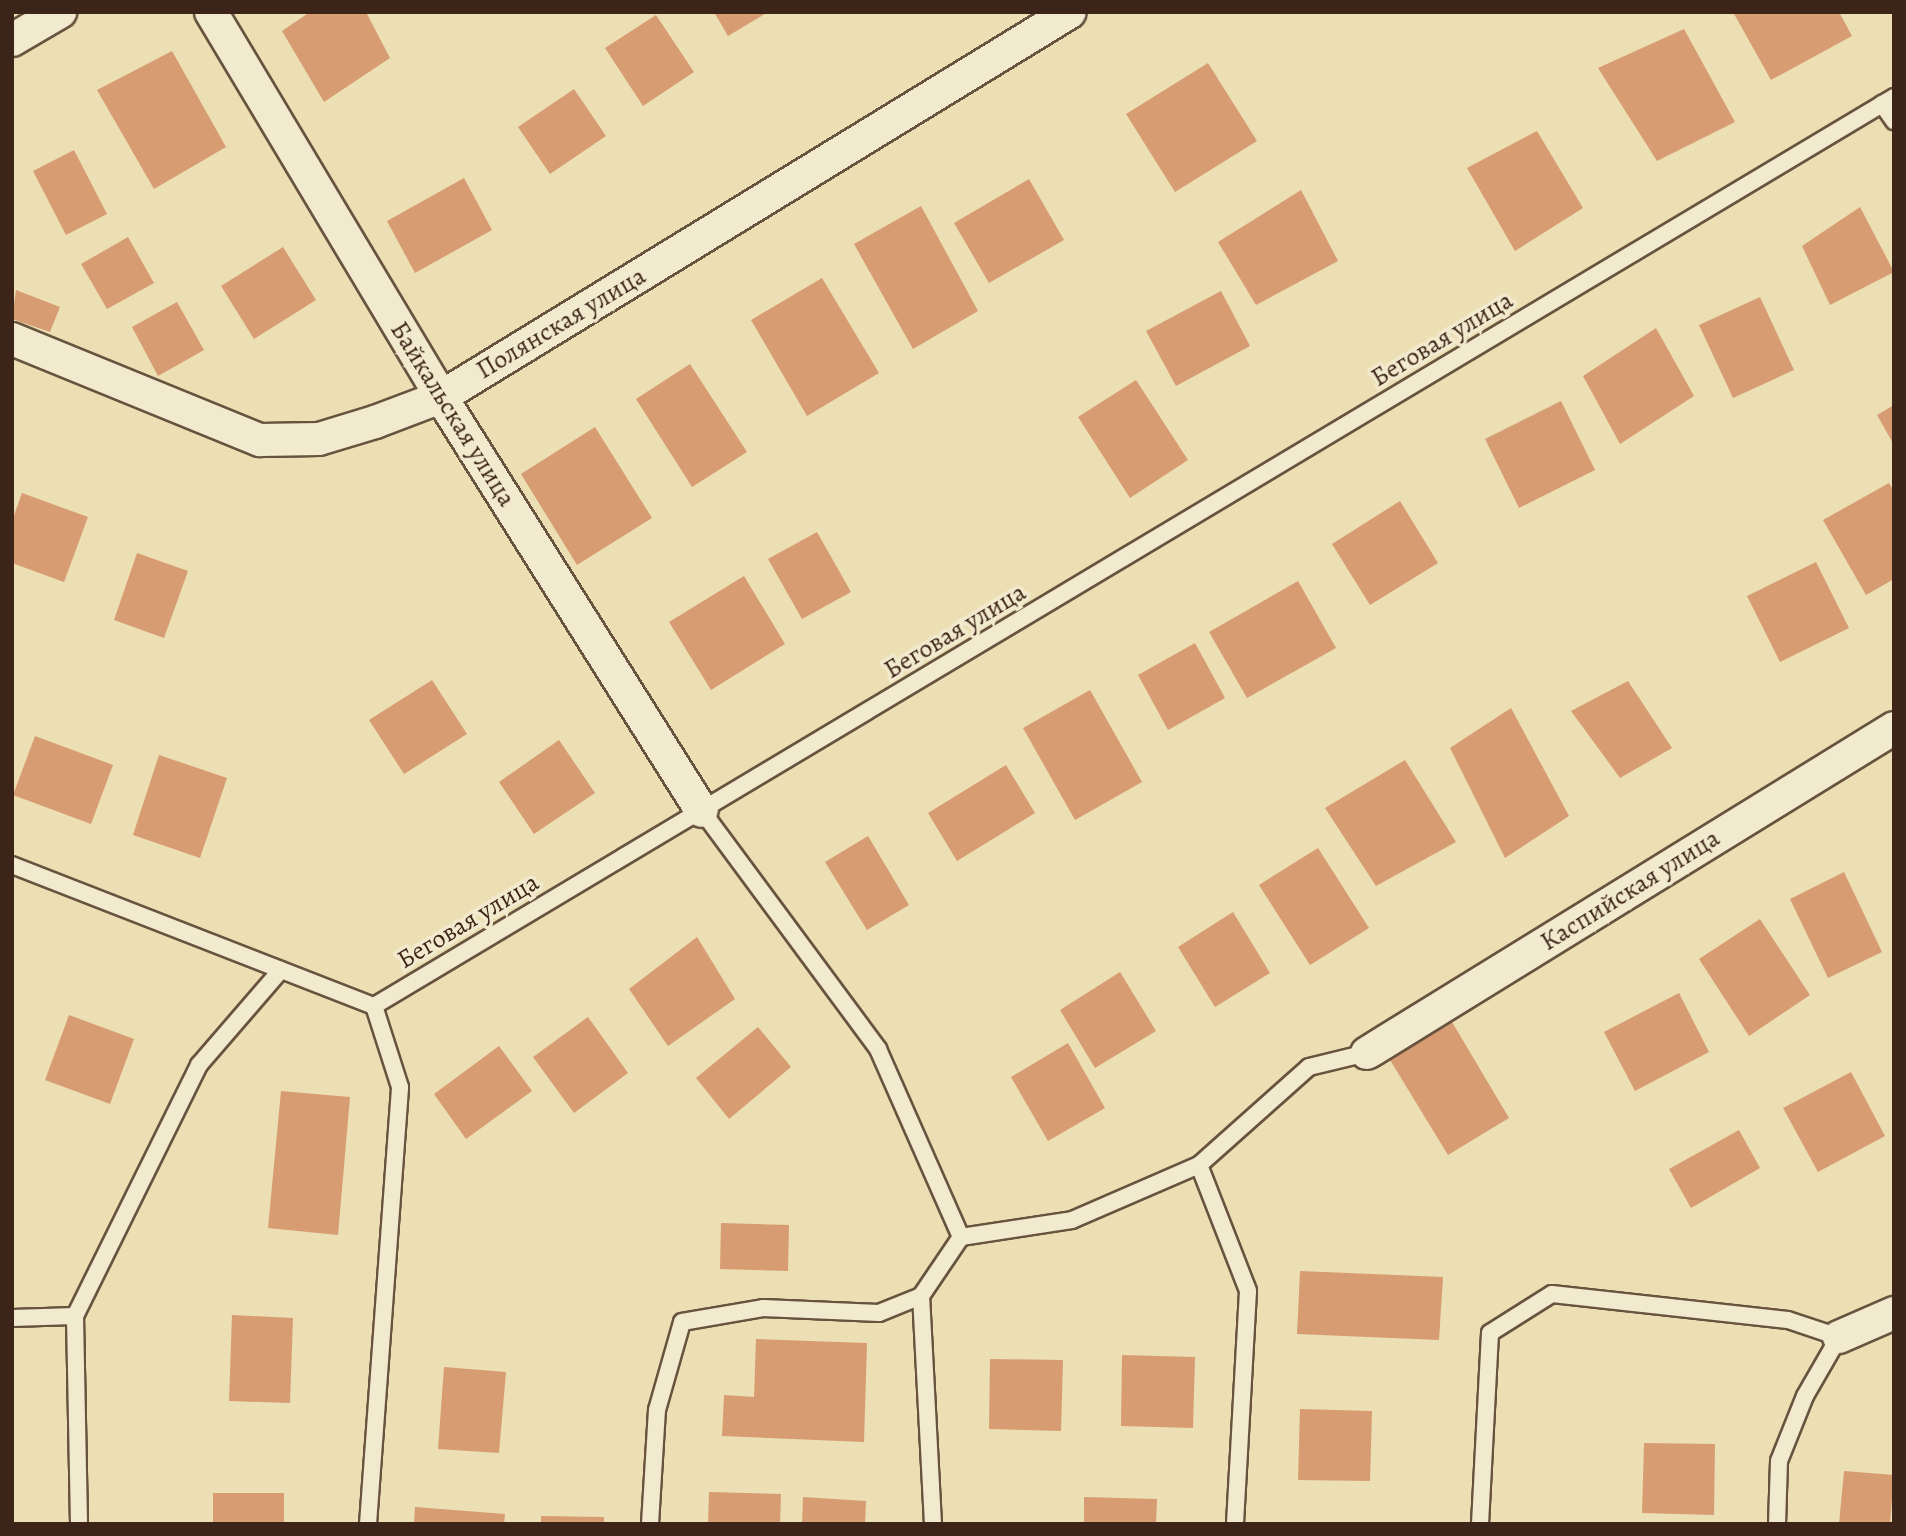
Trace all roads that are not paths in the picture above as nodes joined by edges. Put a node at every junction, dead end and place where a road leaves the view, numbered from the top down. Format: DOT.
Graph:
graph roads {
  1 [pos="60,12"];
  2 [pos="211,12"];
  3 [pos="1070,12"];
  4 [pos="12,40"];
  5 [pos="1888,101"];
  6 [pos="1894,121"];
  7 [pos="12,339"];
  8 [pos="441,397"];
  9 [pos="1894,728"];
  10 [pos="702,811"];
  11 [pos="12,865"];
  12 [pos="281,970"];
  13 [pos="374,1006"];
  14 [pos="1367,1053"];
  15 [pos="1199,1165"];
  16 [pos="961,1237"];
  17 [pos="921,1296"];
  18 [pos="1894,1313"];
  19 [pos="75,1316"];
  20 [pos="12,1318"];
  21 [pos="1839,1337"];
  22 [pos="79,1524"];
  23 [pos="368,1524"];
  24 [pos="650,1524"];
  25 [pos="933,1524"];
  26 [pos="1235,1524"];
  27 [pos="1480,1524"];
  28 [pos="1777,1524"];
  1 -- 4 [label="street"];
  2 -- 8 [label="street, Байкальская улица"];
  3 -- 8 [label="street, Полянская улица"];
  5 -- 6 [label="lane"];
  5 -- 10 [label="lane, Беговая улица"];
  7 -- 8 [label="street, Полянская улица"];
  8 -- 10 [label="street, Байкальская улица"];
  9 -- 14 [label="street, Каспийская улица"];
  10 -- 13 [label="lane, Беговая улица"];
  10 -- 16 [label="lane"];
  11 -- 12 [label="lane"];
  12 -- 13 [label="lane"];
  12 -- 19 [label="lane"];
  13 -- 23 [label="lane"];
  14 -- 15 [label="lane"];
  15 -- 16 [label="lane"];
  15 -- 26 [label="lane"];
  16 -- 17 [label="lane"];
  17 -- 24 [label="lane"];
  17 -- 25 [label="lane"];
  18 -- 21 [label="street"];
  19 -- 20 [label="lane"];
  19 -- 22 [label="lane"];
  21 -- 27 [label="lane"];
  21 -- 28 [label="lane"];
}
